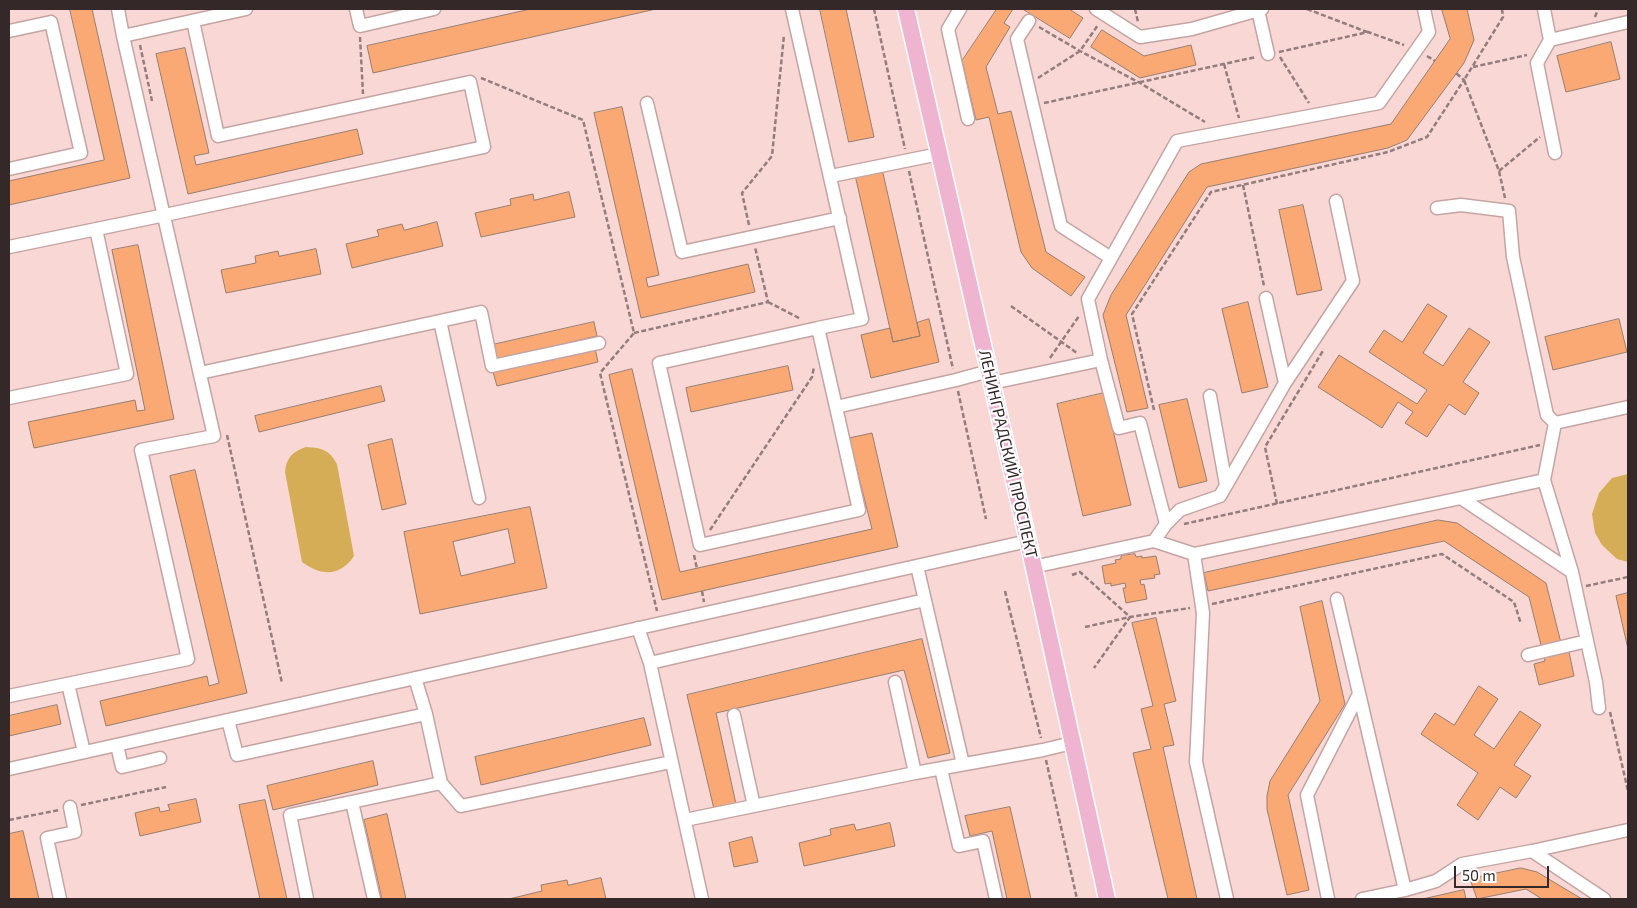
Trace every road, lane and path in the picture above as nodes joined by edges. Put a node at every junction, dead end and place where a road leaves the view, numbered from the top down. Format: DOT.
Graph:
graph roads {
  1 [pos="118,9"];
  2 [pos="246,9"];
  3 [pos="356,9"];
  4 [pos="434,9"];
  5 [pos="792,9"];
  6 [pos="874,9"];
  7 [pos="906,9"];
  8 [pos="960,9"];
  9 [pos="1260,9"];
  10 [pos="1307,9"];
  11 [pos="1424,9"];
  12 [pos="1502,9"];
  13 [pos="1544,9"];
  14 [pos="1100,12"];
  15 [pos="193,21"];
  16 [pos="1029,21"];
  17 [pos="1628,22"];
  18 [pos="360,26"];
  19 [pos="785,28"];
  20 [pos="9,31"];
  21 [pos="1368,32"];
  22 [pos="123,36"];
  23 [pos="1547,45"];
  24 [pos="1416,50"];
  25 [pos="1080,51"];
  26 [pos="1268,54"];
  27 [pos="1224,64"];
  28 [pos="1473,67"];
  29 [pos="1456,73"];
  30 [pos="480,77"];
  31 [pos="1464,80"];
  32 [pos="1140,83"];
  33 [pos="1028,84"];
  34 [pos="363,96"];
  35 [pos="647,103"];
  36 [pos="1033,106"];
  37 [pos="1316,115"];
  38 [pos="968,119"];
  39 [pos="1242,129"];
  40 [pos="1550,129"];
  41 [pos="1222,132"];
  42 [pos="1555,153"];
  43 [pos="940,154"];
  44 [pos="907,160"];
  45 [pos="9,169"];
  46 [pos="1499,171"];
  47 [pos="831,176"];
  48 [pos="1243,185"];
  49 [pos="1336,201"];
  50 [pos="1437,208"];
  51 [pos="1508,211"];
  52 [pos="164,215"];
  53 [pos="840,218"];
  54 [pos="96,229"];
  55 [pos="752,236"];
  56 [pos="9,247"];
  57 [pos="1111,258"];
  58 [pos="1266,298"];
  59 [pos="768,302"];
  60 [pos="1089,302"];
  61 [pos="1011,306"];
  62 [pos="440,321"];
  63 [pos="818,328"];
  64 [pos="634,333"];
  65 [pos="1061,342"];
  66 [pos="599,343"];
  67 [pos="1327,345"];
  68 [pos="814,358"];
  69 [pos="1096,361"];
  70 [pos="200,373"];
  71 [pos="1039,373"];
  72 [pos="990,377"];
  73 [pos="956,380"];
  74 [pos="1285,383"];
  75 [pos="1210,396"];
  76 [pos="9,398"];
  77 [pos="836,407"];
  78 [pos="1628,407"];
  79 [pos="1154,410"];
  80 [pos="1555,423"];
  81 [pos="1552,442"];
  82 [pos="1544,480"];
  83 [pos="1226,485"];
  84 [pos="479,498"];
  85 [pos="1461,498"];
  86 [pos="1277,504"];
  87 [pos="986,518"];
  88 [pos="1164,526"];
  89 [pos="1028,541"];
  90 [pos="1154,541"];
  91 [pos="700,545"];
  92 [pos="1194,554"];
  93 [pos="917,566"];
  94 [pos="1033,568"];
  95 [pos="697,569"];
  96 [pos="1572,572"];
  97 [pos="1072,575"];
  98 [pos="1628,577"];
  99 [pos="1575,588"];
  100 [pos="1337,599"];
  101 [pos="925,600"];
  102 [pos="1202,606"];
  103 [pos="1130,618"];
  104 [pos="660,624"];
  105 [pos="1521,624"];
  106 [pos="1085,627"];
  107 [pos="638,628"];
  108 [pos="1587,641"];
  109 [pos="1528,655"];
  110 [pos="650,663"];
  111 [pos="1094,668"];
  112 [pos="415,678"];
  113 [pos="895,682"];
  114 [pos="68,684"];
  115 [pos="1359,694"];
  116 [pos="9,696"];
  117 [pos="1599,708"];
  118 [pos="426,714"];
  119 [pos="734,715"];
  120 [pos="228,720"];
  121 [pos="1072,742"];
  122 [pos="117,745"];
  123 [pos="84,752"];
  124 [pos="160,758"];
  125 [pos="671,762"];
  126 [pos="964,764"];
  127 [pos="941,768"];
  128 [pos="9,769"];
  129 [pos="915,773"];
  130 [pos="440,783"];
  131 [pos="166,787"];
  132 [pos="352,802"];
  133 [pos="754,806"];
  134 [pos="70,807"];
  135 [pos="9,820"];
  136 [pos="685,820"];
  137 [pos="1628,830"];
  138 [pos="1532,851"];
  139 [pos="1405,890"];
  140 [pos="60,899"];
  141 [pos="307,899"];
  142 [pos="374,899"];
  143 [pos="702,899"];
  144 [pos="996,899"];
  145 [pos="1107,899"];
  146 [pos="1227,899"];
  147 [pos="1328,899"];
  148 [pos="1362,899"];
  149 [pos="1604,899"];
  1 -- 22 [label="street"];
  2 -- 15 [label="street"];
  3 -- 18 [label="street"];
  4 -- 18 [label="street"];
  5 -- 47 [label="street"];
  6 -- 44 [label="path"];
  7 -- 43 [label="main road, ЛЕНИНГРАДСКИЙ ПРОСПЕКТ"];
  8 -- 38 [label="street"];
  9 -- 14 [label="street"];
  9 -- 26 [label="street"];
  10 -- 21 [label="path"];
  11 -- 24 [label="street"];
  12 -- 28 [label="path"];
  13 -- 23 [label="street"];
  14 -- 25 [label="path"];
  15 -- 22 [label="street"];
  15 -- 52 [label="street"];
  16 -- 25 [label="path"];
  16 -- 33 [label="street"];
  17 -- 23 [label="street"];
  18 -- 34 [label="path"];
  19 -- 55 [label="path"];
  20 -- 45 [label="street"];
  21 -- 24 [label="path"];
  21 -- 37 [label="path"];
  22 -- 52 [label="street"];
  23 -- 28 [label="path"];
  23 -- 40 [label="street"];
  24 -- 37 [label="street"];
  25 -- 32 [label="path"];
  25 -- 33 [label="path"];
  26 -- 27 [label="path"];
  27 -- 32 [label="path"];
  27 -- 39 [label="path"];
  28 -- 31 [label="path"];
  29 -- 31 [label="path"];
  30 -- 64 [label="path"];
  31 -- 46 [label="path"];
  31 -- 48 [label="path"];
  32 -- 36 [label="path"];
  32 -- 41 [label="path"];
  33 -- 36 [label="street"];
  35 -- 55 [label="street"];
  36 -- 57 [label="street"];
  37 -- 39 [label="street"];
  39 -- 41 [label="street"];
  40 -- 42 [label="street"];
  40 -- 46 [label="path"];
  41 -- 57 [label="street"];
  43 -- 44 [label="street"];
  43 -- 72 [label="main road, ЛЕНИНГРАДСКИЙ ПРОСПЕКТ"];
  44 -- 47 [label="street"];
  44 -- 73 [label="path"];
  46 -- 51 [label="path"];
  47 -- 53 [label="street"];
  48 -- 58 [label="path"];
  48 -- 79 [label="path"];
  49 -- 74 [label="street"];
  50 -- 51 [label="street"];
  51 -- 80 [label="street"];
  52 -- 54 [label="street"];
  52 -- 70 [label="street"];
  53 -- 55 [label="street"];
  53 -- 63 [label="street"];
  54 -- 56 [label="street"];
  54 -- 76 [label="street"];
  55 -- 59 [label="path"];
  57 -- 60 [label="street"];
  58 -- 74 [label="street"];
  59 -- 63 [label="path"];
  59 -- 64 [label="path"];
  60 -- 65 [label="path"];
  60 -- 69 [label="street"];
  61 -- 65 [label="path"];
  62 -- 66 [label="street"];
  62 -- 70 [label="street"];
  62 -- 84 [label="street"];
  63 -- 77 [label="street"];
  63 -- 91 [label="street"];
  64 -- 104 [label="path"];
  65 -- 69 [label="path"];
  65 -- 71 [label="path"];
  67 -- 86 [label="path"];
  68 -- 91 [label="path"];
  69 -- 71 [label="street"];
  69 -- 88 [label="street"];
  70 -- 114 [label="street"];
  71 -- 72 [label="street"];
  72 -- 73 [label="street"];
  72 -- 89 [label="main road, ЛЕНИНГРАДСКИЙ ПРОСПЕКТ"];
  73 -- 77 [label="street"];
  73 -- 87 [label="path"];
  74 -- 83 [label="street"];
  75 -- 83 [label="street"];
  77 -- 91 [label="street"];
  78 -- 80 [label="street"];
  80 -- 81 [label="street"];
  81 -- 82 [label="street"];
  81 -- 86 [label="path"];
  82 -- 85 [label="street"];
  82 -- 96 [label="street"];
  83 -- 88 [label="street"];
  85 -- 92 [label="street"];
  85 -- 96 [label="street"];
  86 -- 88 [label="path"];
  88 -- 90 [label="street"];
  89 -- 93 [label="street"];
  89 -- 94 [label="main road, ЛЕНИНГРАДСКИЙ ПРОСПЕКТ"];
  90 -- 92 [label="street"];
  90 -- 94 [label="street"];
  91 -- 95 [label="path"];
  92 -- 102 [label="street"];
  93 -- 101 [label="street"];
  93 -- 104 [label="street"];
  94 -- 121 [label="main road, ЛЕНИНГРАДСКИЙ ПРОСПЕКТ"];
  96 -- 99 [label="street"];
  97 -- 103 [label="path"];
  98 -- 99 [label="path"];
  99 -- 108 [label="street"];
  100 -- 115 [label="street"];
  101 -- 110 [label="street"];
  101 -- 126 [label="street"];
  102 -- 103 [label="path"];
  102 -- 105 [label="path"];
  102 -- 146 [label="street"];
  103 -- 106 [label="path"];
  103 -- 111 [label="path"];
  104 -- 107 [label="street"];
  107 -- 110 [label="street"];
  107 -- 112 [label="street"];
  108 -- 109 [label="street"];
  108 -- 117 [label="street"];
  110 -- 125 [label="street"];
  112 -- 118 [label="street"];
  112 -- 120 [label="street"];
  113 -- 129 [label="street"];
  114 -- 116 [label="street"];
  114 -- 123 [label="street"];
  115 -- 139 [label="street"];
  115 -- 147 [label="street"];
  118 -- 120 [label="street"];
  118 -- 130 [label="street"];
  119 -- 133 [label="street"];
  120 -- 122 [label="street"];
  121 -- 126 [label="street"];
  121 -- 145 [label="main road, ЛЕНИНГРАДСКИЙ ПРОСПЕКТ"];
  122 -- 123 [label="street"];
  122 -- 124 [label="street"];
  123 -- 128 [label="street"];
  125 -- 130 [label="street"];
  125 -- 136 [label="street"];
  126 -- 127 [label="street"];
  127 -- 129 [label="street"];
  127 -- 144 [label="street"];
  129 -- 133 [label="street"];
  130 -- 132 [label="street"];
  131 -- 134 [label="path"];
  132 -- 141 [label="street"];
  132 -- 142 [label="street"];
  133 -- 136 [label="street"];
  134 -- 135 [label="path"];
  134 -- 140 [label="street"];
  136 -- 143 [label="street"];
  137 -- 138 [label="street"];
  138 -- 139 [label="street"];
  138 -- 149 [label="street"];
  139 -- 148 [label="street"];
}
